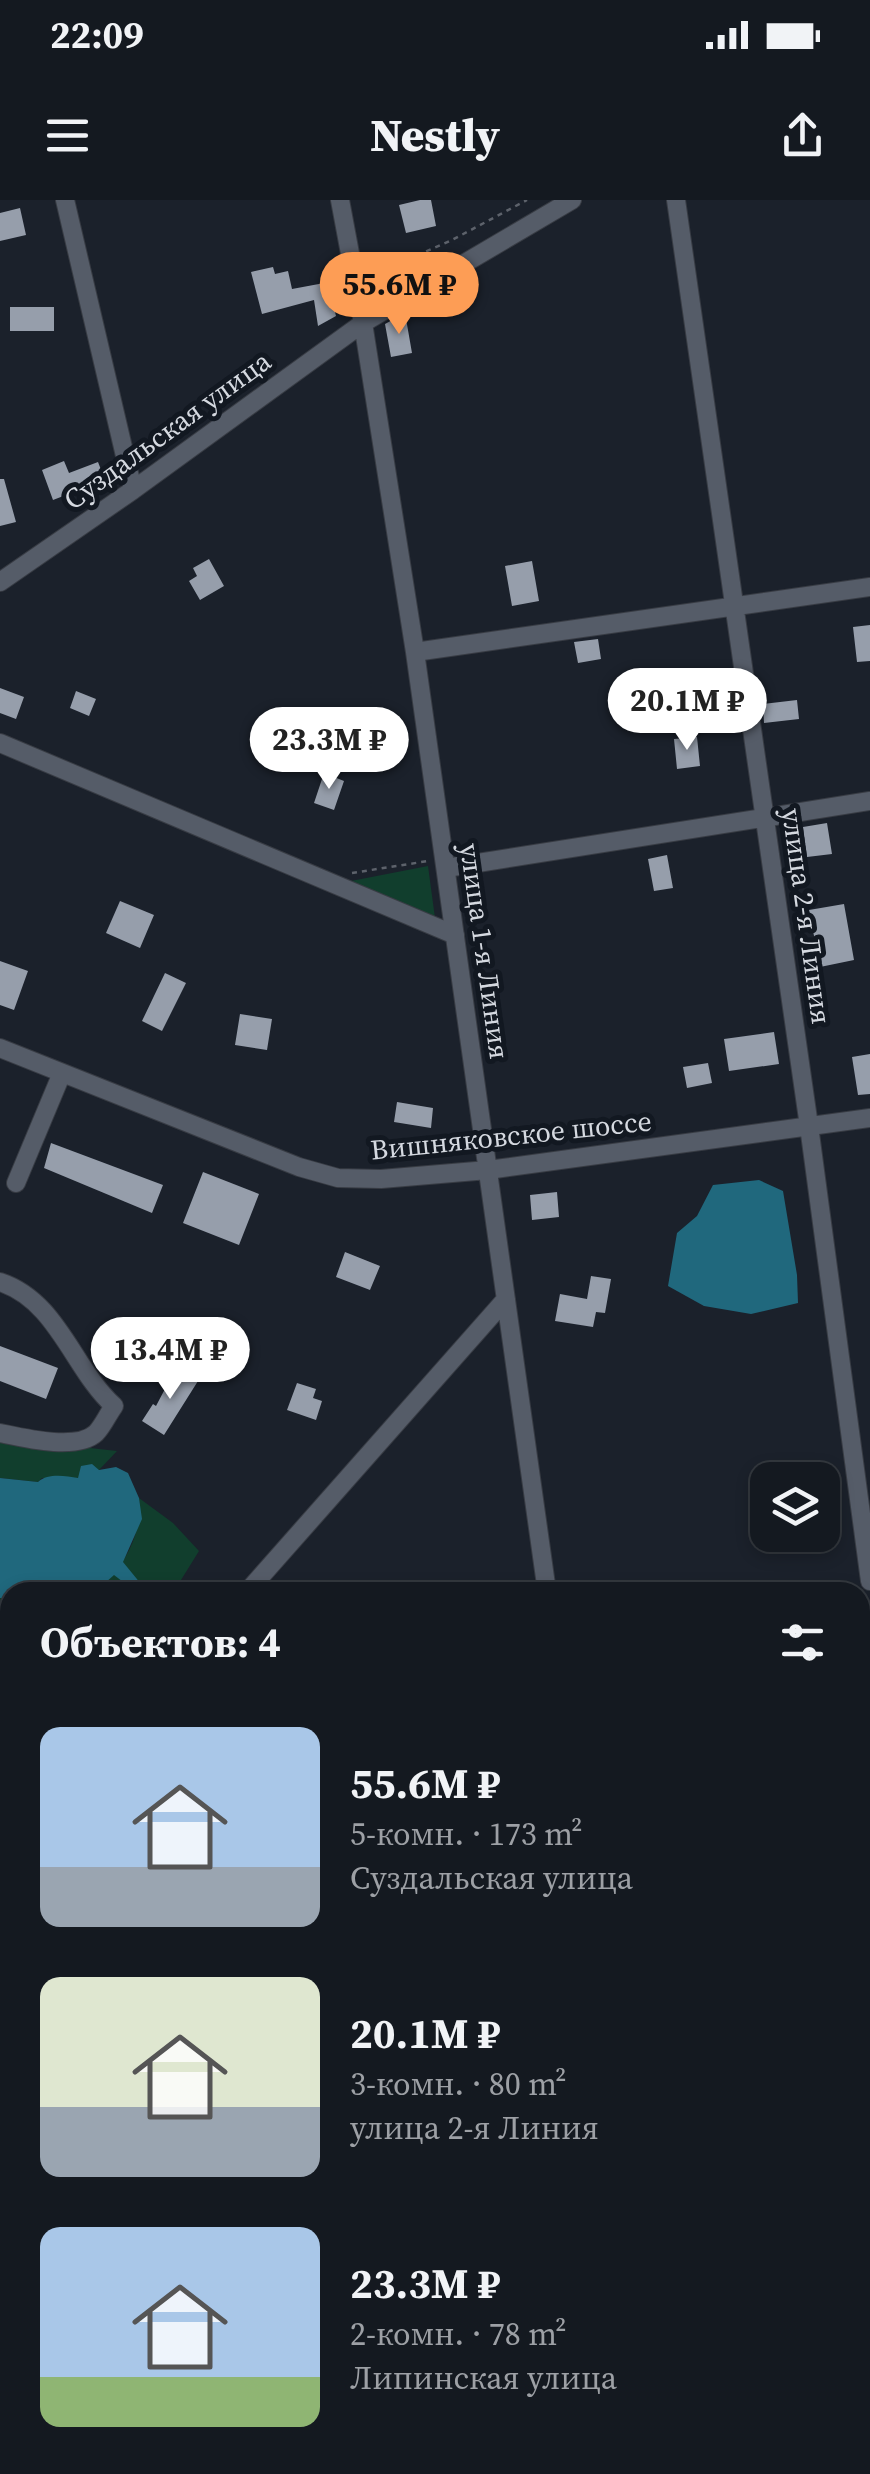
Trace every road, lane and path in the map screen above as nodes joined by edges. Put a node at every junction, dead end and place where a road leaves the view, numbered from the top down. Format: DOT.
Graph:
graph roads {
  1 [pos="65,200"];
  2 [pos="340,200"];
  3 [pos="528,200"];
  4 [pos="572,200"];
  5 [pos="676,200"];
  6 [pos="386,310"];
  7 [pos="363,323"];
  8 [pos="133,490"];
  9 [pos="0,582"];
  10 [pos="870,587"];
  11 [pos="734,606"];
  12 [pos="415,652"];
  13 [pos="0,743"];
  14 [pos="870,801"];
  15 [pos="765,818"];
  16 [pos="445,863"];
  17 [pos="321,878"];
  18 [pos="455,935"];
  19 [pos="0,1048"];
  20 [pos="62,1073"];
  21 [pos="870,1118"];
  22 [pos="809,1126"];
  23 [pos="488,1170"];
  24 [pos="16,1183"];
  25 [pos="0,1282"];
  26 [pos="506,1299"];
  27 [pos="0,1433"];
  28 [pos="870,1581"];
  29 [pos="256,1582"];
  30 [pos="547,1582"];
  1 -- 8 [label="street"];
  2 -- 7 [label="street, улица 1-я Линия"];
  3 -- 6 [label="path"];
  4 -- 6 [label="street, Суздальская улица"];
  5 -- 11 [label="street, улица 2-я Линия"];
  6 -- 7 [label="street, Суздальская улица"];
  7 -- 8 [label="street, Суздальская улица"];
  7 -- 12 [label="street, улица 1-я Линия"];
  8 -- 9 [label="street, Суздальская улица"];
  10 -- 11 [label="street"];
  11 -- 12 [label="street"];
  11 -- 15 [label="street, улица 2-я Линия"];
  12 -- 16 [label="street, улица 1-я Линия"];
  13 -- 17 [label="street"];
  14 -- 15 [label="street"];
  15 -- 16 [label="street"];
  15 -- 22 [label="street, улица 2-я Линия"];
  16 -- 17 [label="path"];
  16 -- 18 [label="street, улица 1-я Линия"];
  17 -- 18 [label="street"];
  18 -- 23 [label="street, улица 1-я Линия"];
  19 -- 20 [label="street, Вишняковское шоссе"];
  20 -- 23 [label="street, Вишняковское шоссе"];
  20 -- 24 [label="street"];
  21 -- 22 [label="street, Вишняковское шоссе"];
  22 -- 23 [label="street, Вишняковское шоссе"];
  22 -- 28 [label="street, улица 2-я Линия"];
  23 -- 26 [label="street, улица 1-я Линия"];
  25 -- 27 [label="street"];
  26 -- 29 [label="street"];
  26 -- 30 [label="street, улица 1-я Линия"];
}
